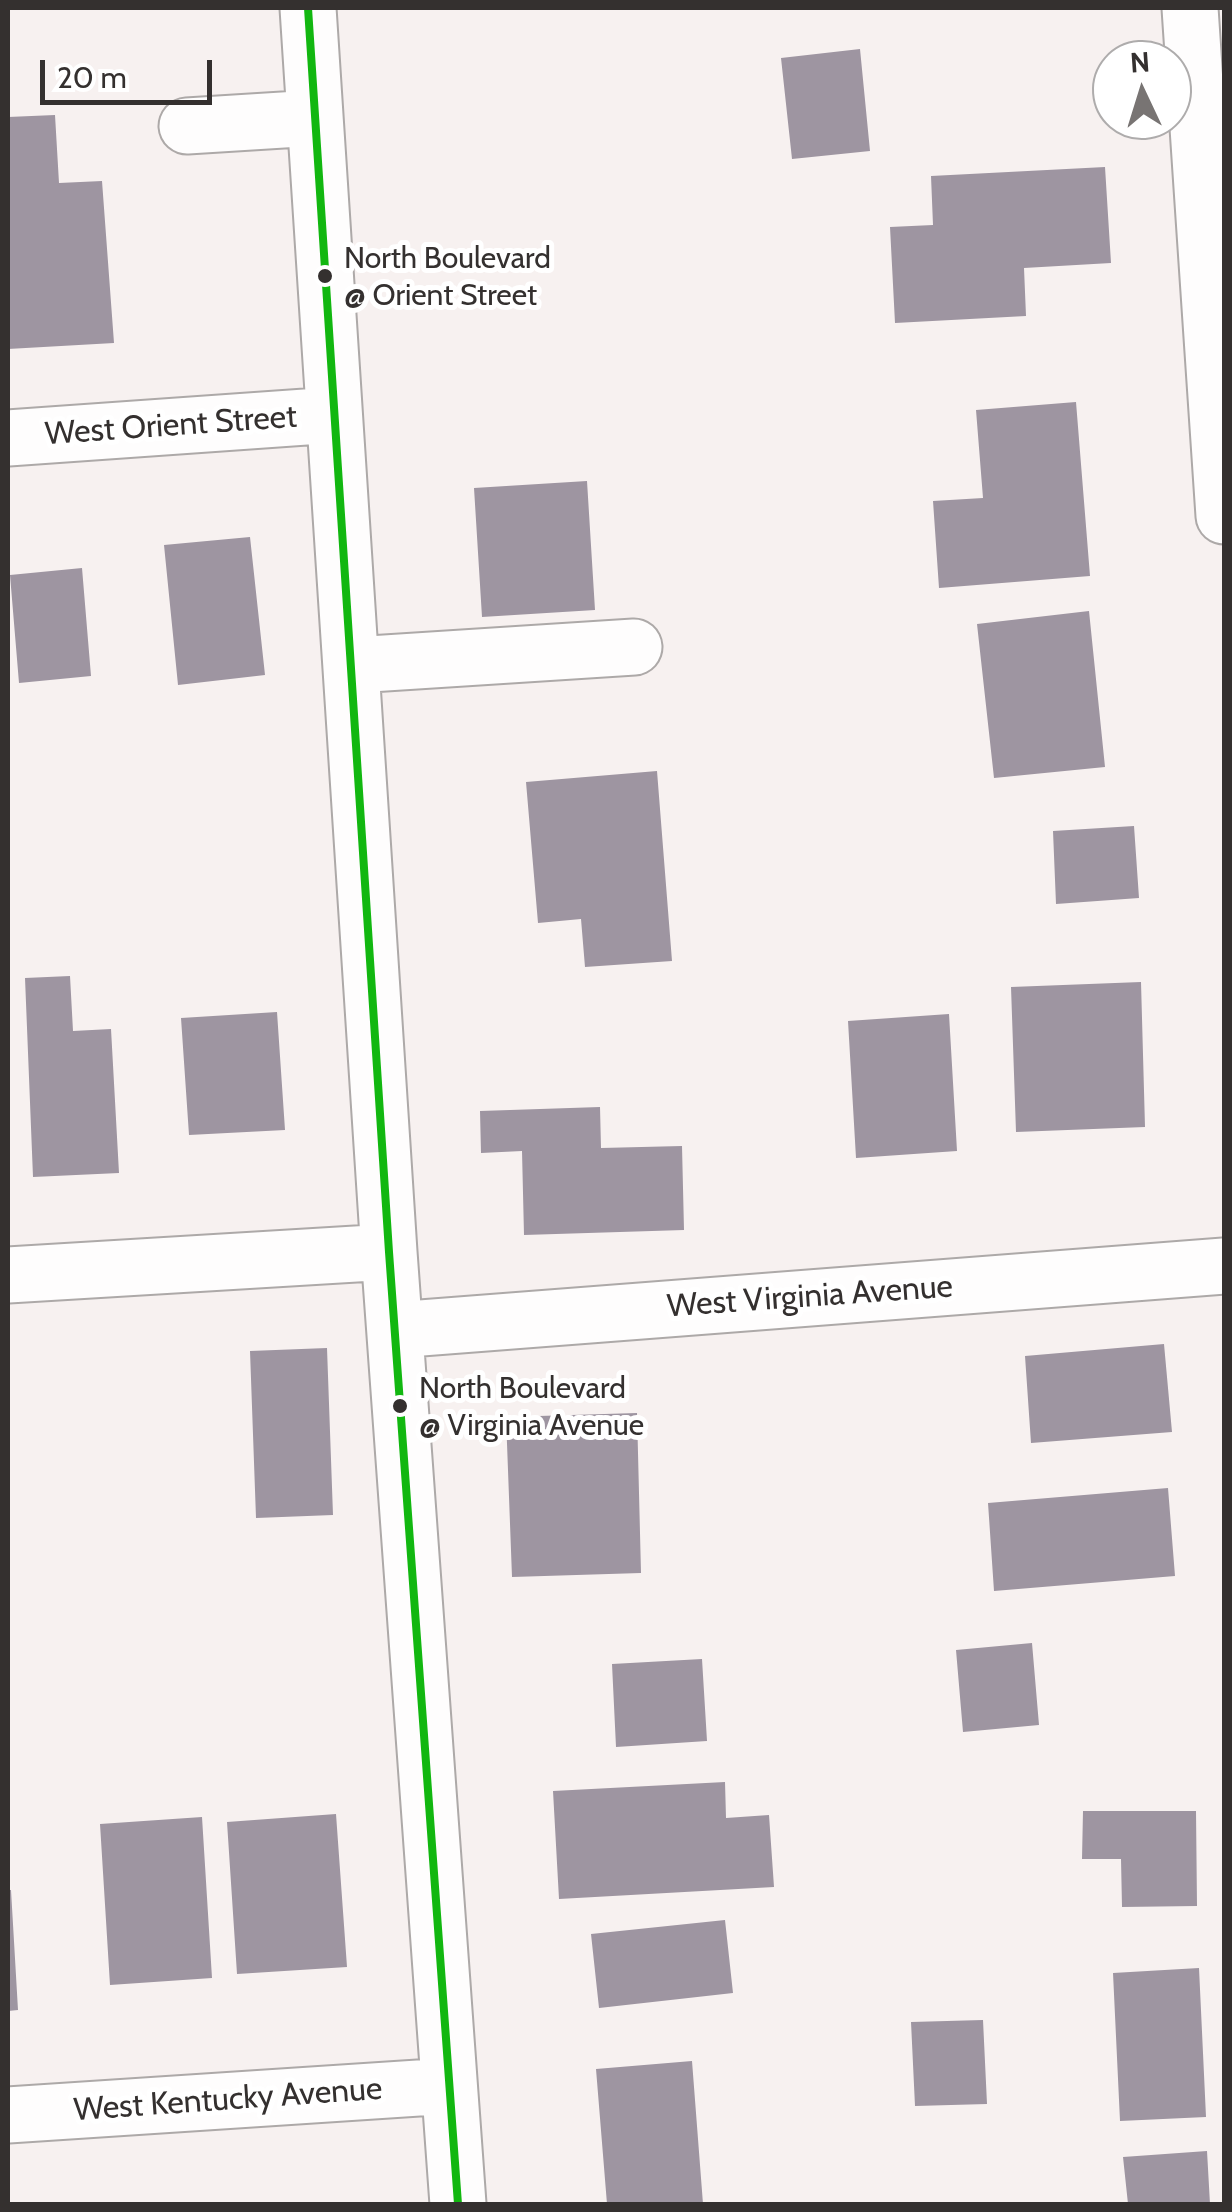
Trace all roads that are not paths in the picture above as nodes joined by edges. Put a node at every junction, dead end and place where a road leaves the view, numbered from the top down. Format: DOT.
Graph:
graph roads {
  1 [pos="308,8"];
  2 [pos="1190,8"];
  3 [pos="315,118"];
  4 [pos="187,126"];
  5 [pos="334,415"];
  6 [pos="8,438"];
  7 [pos="1224,516"];
  8 [pos="634,646"];
  9 [pos="354,665"];
  10 [pos="390,1252"];
  11 [pos="1224,1266"];
  12 [pos="8,1275"];
  13 [pos="395,1330"];
  14 [pos="450,2086"];
  15 [pos="8,2114"];
  16 [pos="458,2204"];
  1 -- 3 [label="street"];
  2 -- 7 [label="street"];
  3 -- 4 [label="street"];
  3 -- 5 [label="street"];
  5 -- 6 [label="street, West Orient Street"];
  5 -- 9 [label="street"];
  8 -- 9 [label="street"];
  9 -- 10 [label="street"];
  10 -- 12 [label="street"];
  10 -- 13 [label="street"];
  11 -- 13 [label="street, West Virginia Avenue"];
  13 -- 14 [label="street"];
  14 -- 15 [label="street, West Kentucky Avenue"];
  14 -- 16 [label="street"];
}
